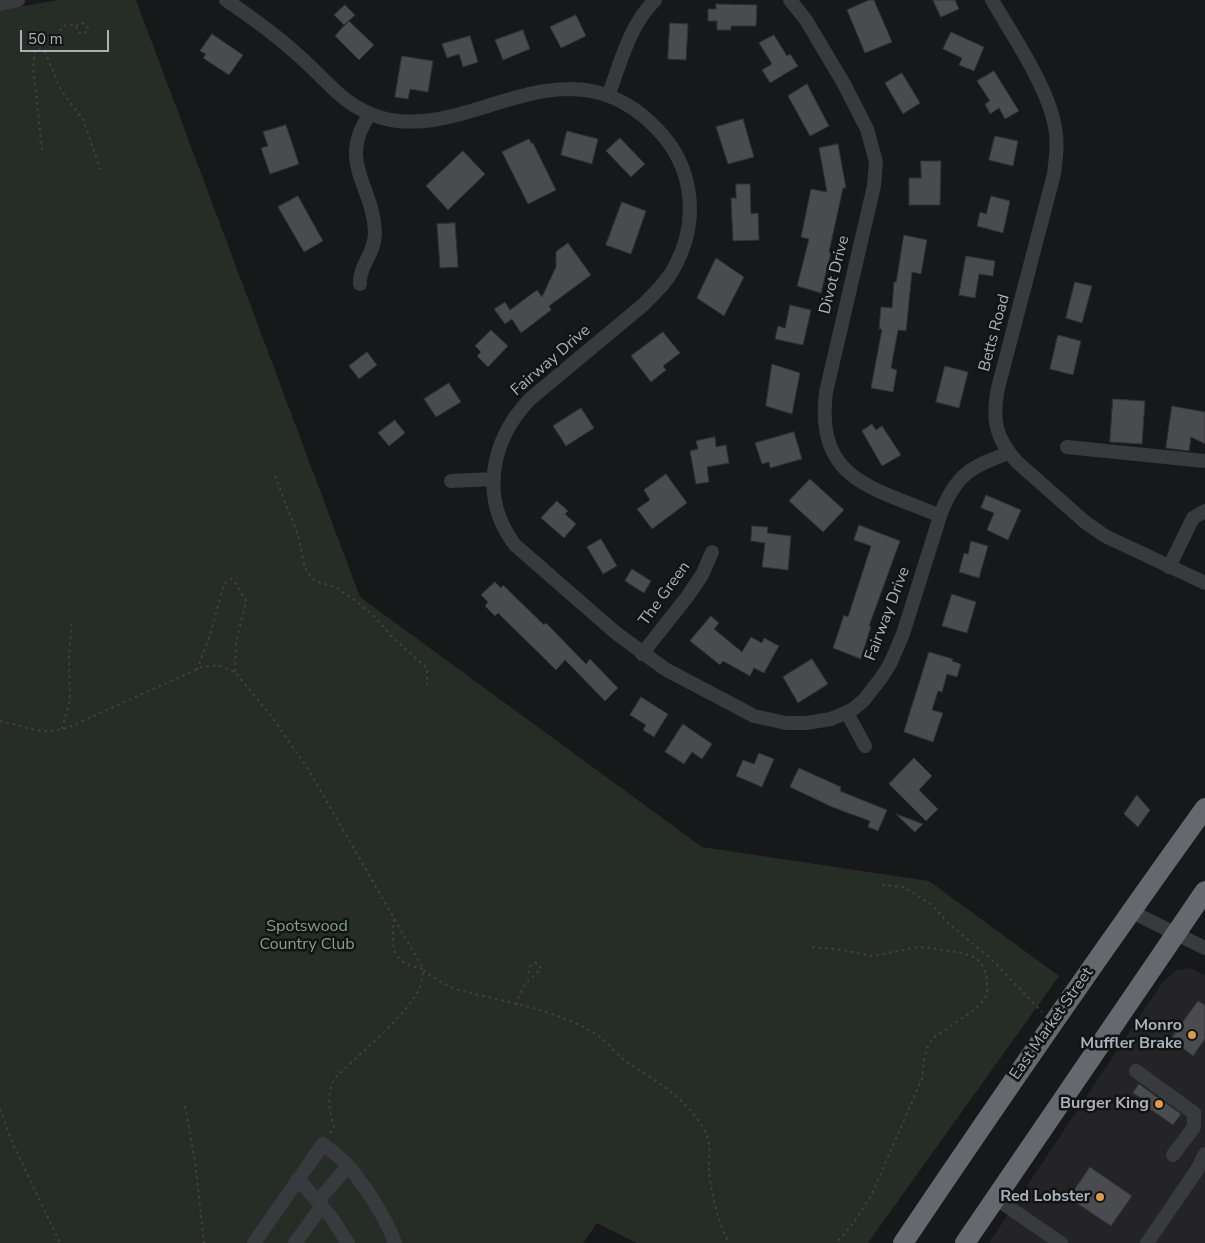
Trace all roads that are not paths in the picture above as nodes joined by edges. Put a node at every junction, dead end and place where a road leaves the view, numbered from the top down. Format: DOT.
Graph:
graph roads {
  1 [pos="18,0"];
  2 [pos="226,0"];
  3 [pos="655,0"];
  4 [pos="790,0"];
  5 [pos="992,0"];
  6 [pos="0,4"];
  7 [pos="608,96"];
  8 [pos="370,114"];
  9 [pos="360,284"];
  10 [pos="1067,446"];
  11 [pos="1009,452"];
  12 [pos="1205,461"];
  13 [pos="494,480"];
  14 [pos="451,481"];
  15 [pos="1205,511"];
  16 [pos="940,516"];
  17 [pos="712,552"];
  18 [pos="1169,567"];
  19 [pos="1205,583"];
  20 [pos="642,654"];
  21 [pos="847,713"];
  22 [pos="865,746"];
  23 [pos="1205,808"];
  24 [pos="1205,891"];
  25 [pos="1130,911"];
  26 [pos="1175,933"];
  27 [pos="1205,948"];
  28 [pos="1136,1071"];
  29 [pos="1205,1154"];
  30 [pos="1173,1155"];
  31 [pos="348,1166"];
  32 [pos="298,1179"];
  33 [pos="995,1198"];
  34 [pos="320,1204"];
  35 [pos="347,1242"];
  36 [pos="254,1243"];
  37 [pos="295,1243"];
  38 [pos="394,1243"];
  39 [pos="903,1243"];
  40 [pos="965,1243"];
  41 [pos="1061,1243"];
  42 [pos="1147,1243"];
  1 -- 6 [label="street"];
  2 -- 8 [label="street, Fairway Drive"];
  3 -- 7 [label="street"];
  4 -- 16 [label="street, Divot Drive"];
  5 -- 11 [label="street, Betts Road"];
  7 -- 8 [label="street, Fairway Drive"];
  7 -- 13 [label="street, Fairway Drive"];
  8 -- 9 [label="street"];
  10 -- 12 [label="street"];
  11 -- 16 [label="street, Fairway Drive"];
  11 -- 18 [label="street, Betts Road"];
  13 -- 14 [label="street"];
  13 -- 20 [label="street, Fairway Drive"];
  15 -- 18 [label="street"];
  16 -- 21 [label="street, Fairway Drive"];
  17 -- 20 [label="street, The Green"];
  18 -- 19 [label="street, Betts Road"];
  20 -- 21 [label="street, Fairway Drive"];
  21 -- 22 [label="street"];
  23 -- 25 [label="highway, East Market Street"];
  24 -- 26 [label="highway"];
  25 -- 26 [label="street"];
  25 -- 39 [label="highway, East Market Street"];
  26 -- 27 [label="street"];
  26 -- 33 [label="highway"];
  28 -- 30 [label="street"];
  29 -- 42 [label="street"];
  31 -- 32 [label="street"];
  31 -- 34 [label="street"];
  31 -- 38 [label="street"];
  32 -- 34 [label="street"];
  32 -- 36 [label="street"];
  33 -- 40 [label="highway"];
  33 -- 41 [label="street"];
  34 -- 35 [label="street"];
  34 -- 37 [label="street"];
}
